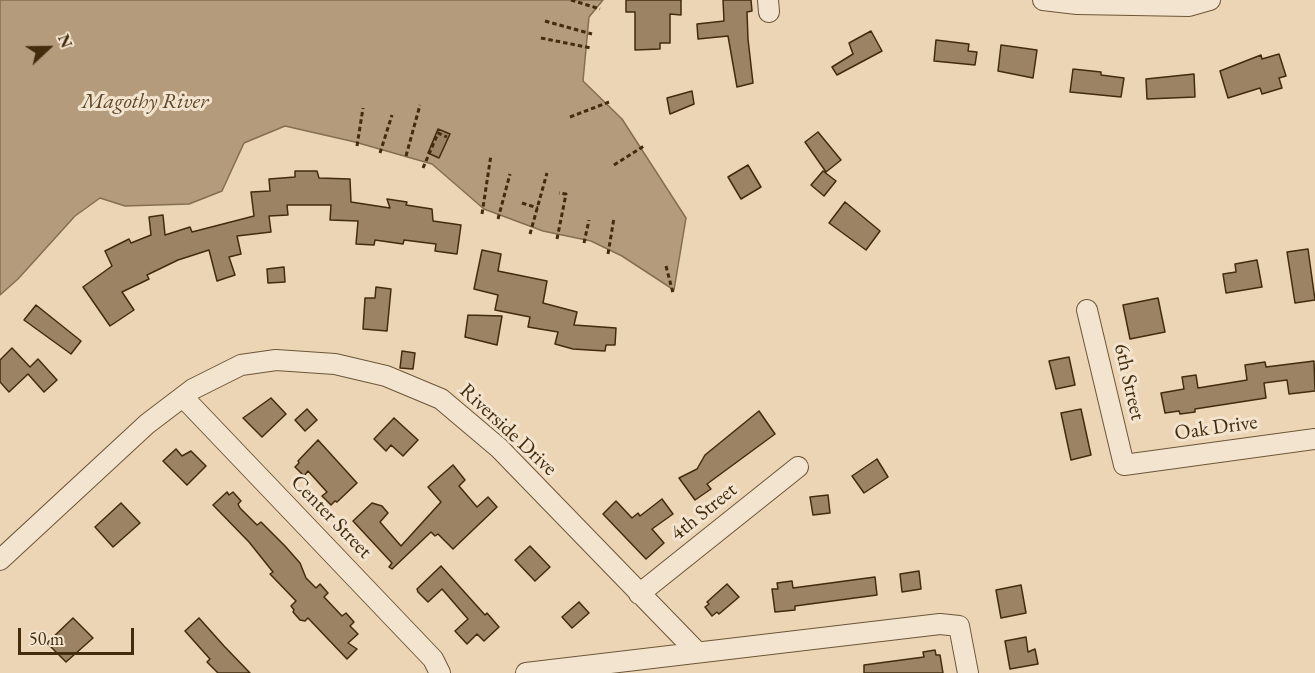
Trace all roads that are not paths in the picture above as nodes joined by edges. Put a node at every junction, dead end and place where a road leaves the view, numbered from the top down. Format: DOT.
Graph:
graph roads {
  1 [pos="1043,0"];
  2 [pos="1210,0"];
  3 [pos="1088,310"];
  4 [pos="183,397"];
  5 [pos="1315,439"];
  6 [pos="1124,465"];
  7 [pos="798,467"];
  8 [pos="0,560"];
  9 [pos="639,594"];
  10 [pos="696,651"];
  11 [pos="440,673"];
  12 [pos="526,673"];
  13 [pos="968,673"];
  1 -- 2 [label="street"];
  3 -- 6 [label="street, 6th Street"];
  4 -- 8 [label="street, Riverside Drive"];
  4 -- 9 [label="street, Riverside Drive"];
  4 -- 11 [label="street, Center Street"];
  5 -- 6 [label="street, Oak Drive"];
  7 -- 9 [label="street, 4th Street"];
  9 -- 10 [label="street, Riverside Drive"];
  10 -- 12 [label="street"];
  10 -- 13 [label="street"];
}
